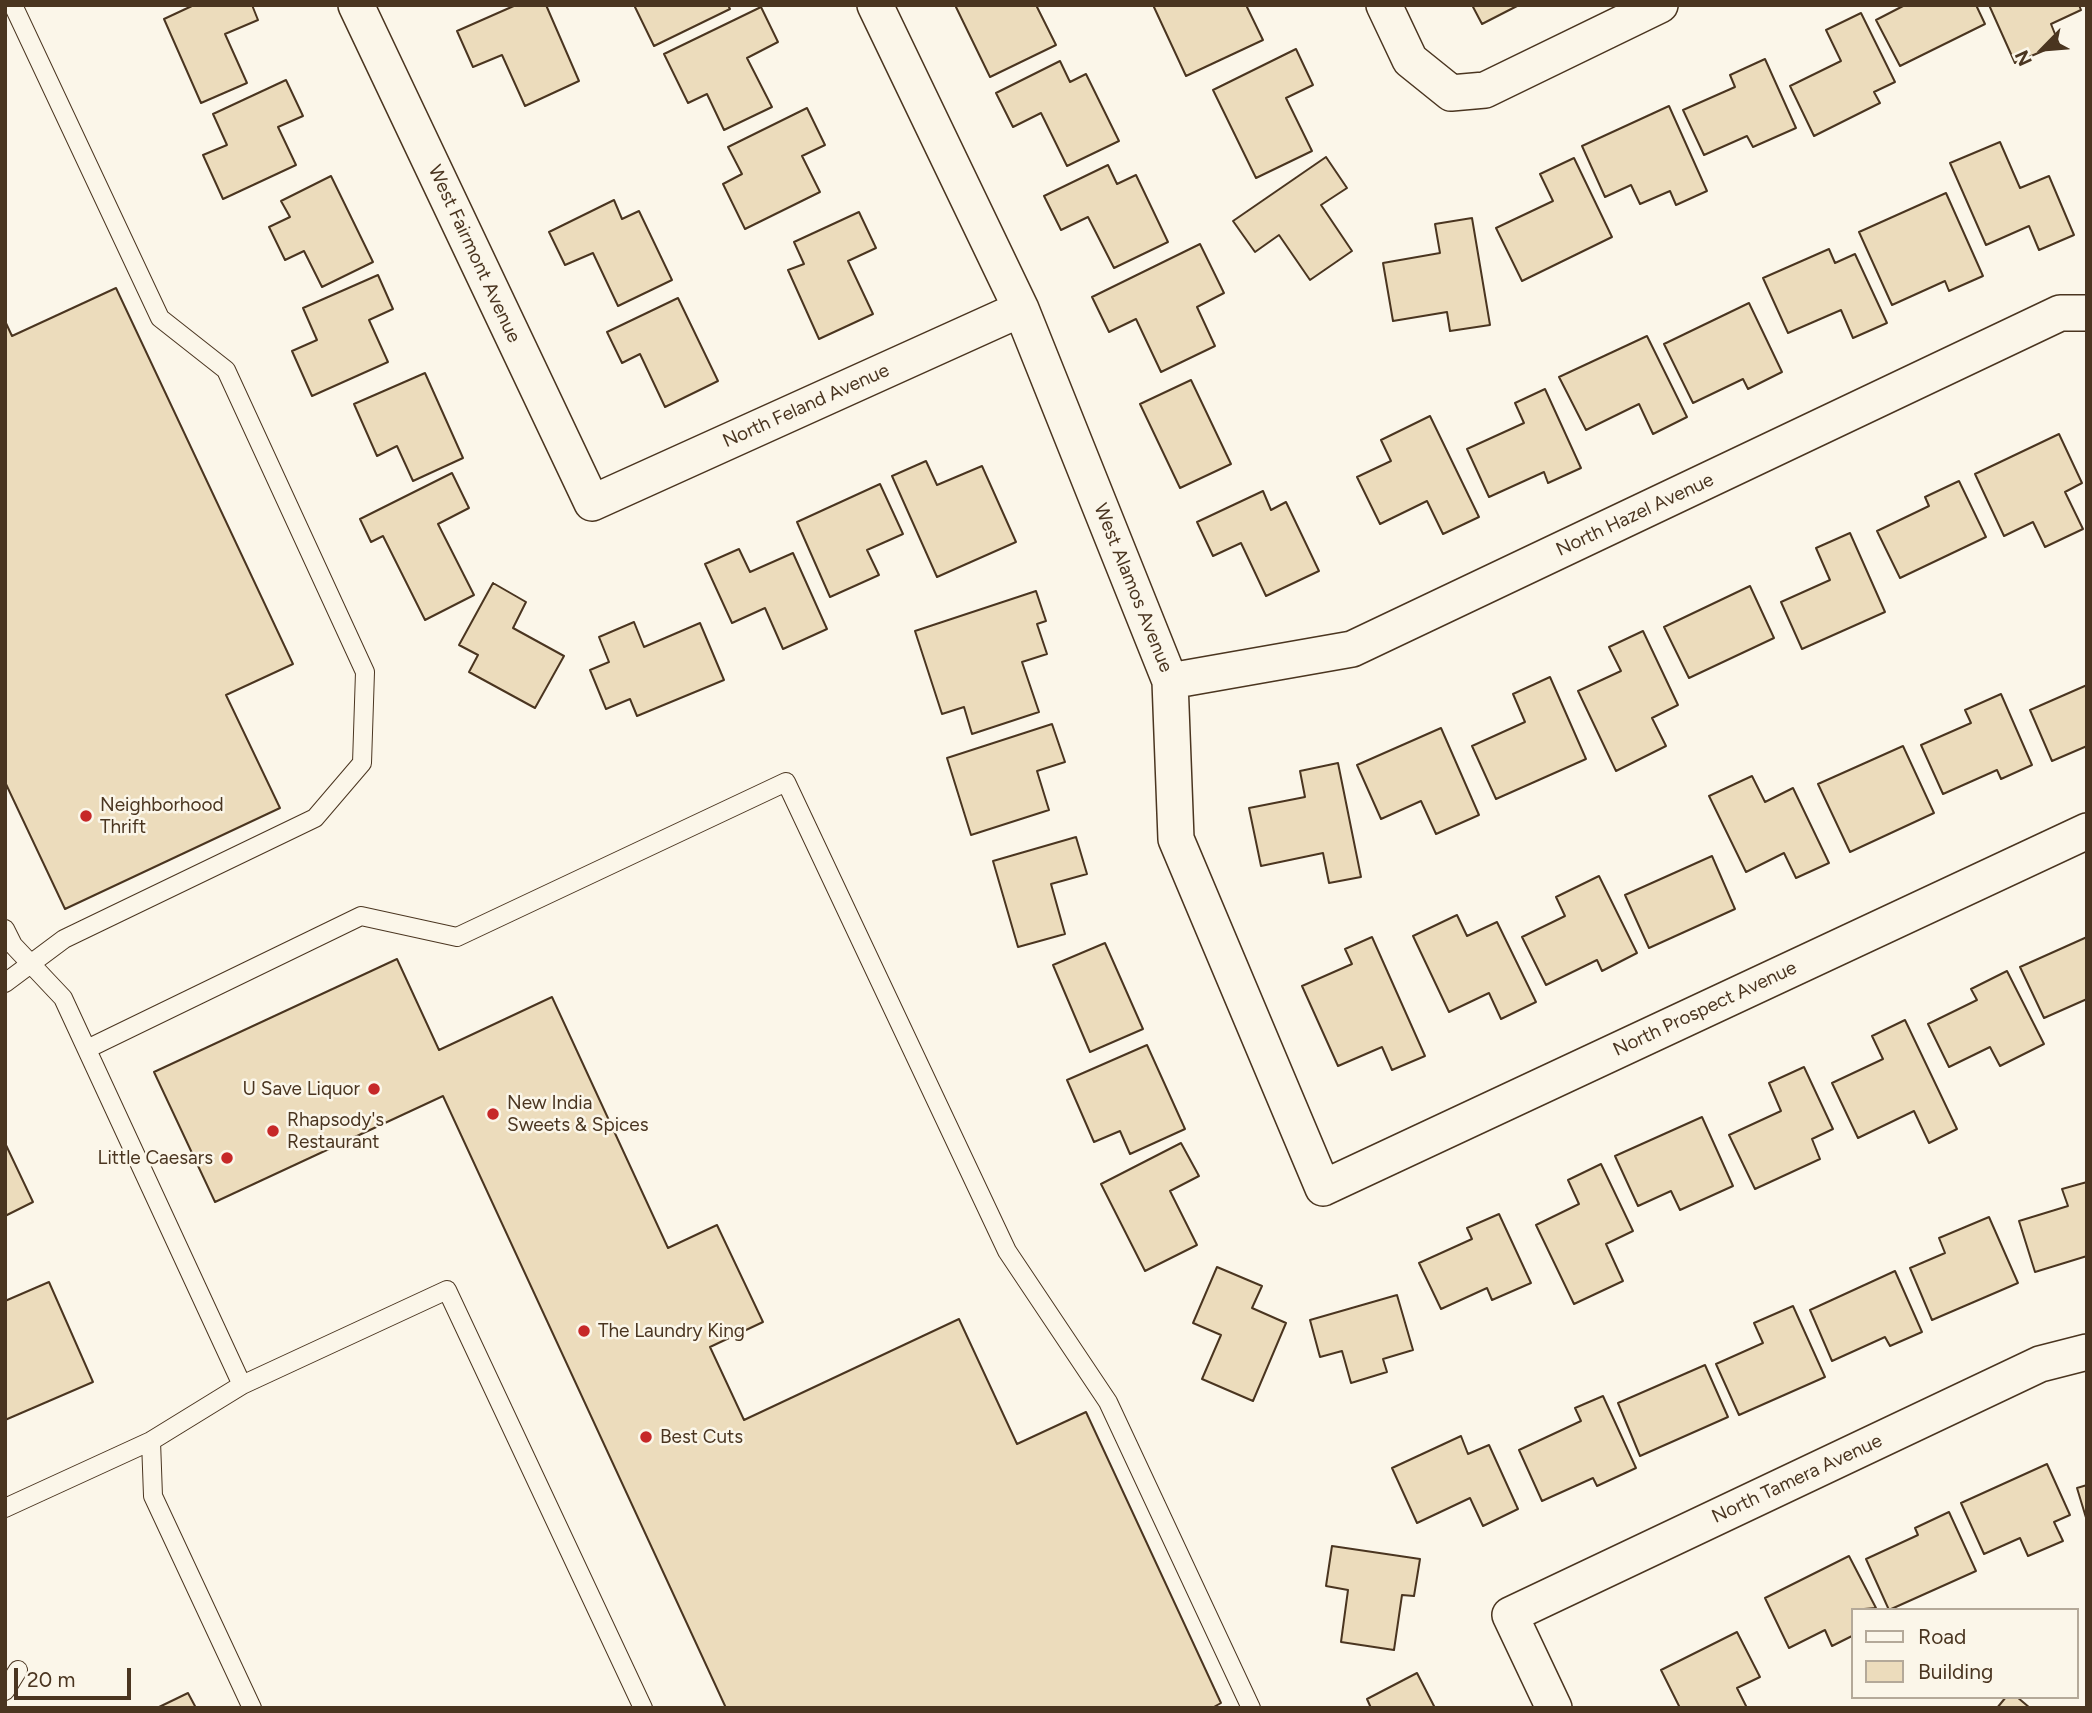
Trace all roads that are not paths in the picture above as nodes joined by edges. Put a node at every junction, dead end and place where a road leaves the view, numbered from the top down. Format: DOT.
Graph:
graph roads {
  1 [pos="13,5"];
  2 [pos="356,5"];
  3 [pos="875,5"];
  4 [pos="1384,5"];
  5 [pos="1660,5"];
  6 [pos="1021,309"];
  7 [pos="2087,313"];
  8 [pos="592,503"];
  9 [pos="1170,681"];
  10 [pos="2087,831"];
  11 [pos="5,929"];
  12 [pos="31,965"];
  13 [pos="5,983"];
  14 [pos="87,1049"];
  15 [pos="1323,1188"];
  16 [pos="2087,1352"];
  17 [pos="242,1385"];
  18 [pos="150,1441"];
  19 [pos="5,1508"];
  20 [pos="18,1670"];
  21 [pos="5,1691"];
  22 [pos="252,1708"];
  23 [pos="643,1708"];
  24 [pos="1251,1708"];
  25 [pos="1555,1708"];
  1 -- 12 [label="lane"];
  2 -- 8 [label="street, West Fairmont Avenue"];
  3 -- 6 [label="street, West Alamos Avenue"];
  4 -- 5 [label="street"];
  6 -- 8 [label="street, North Feland Avenue"];
  6 -- 9 [label="street, West Alamos Avenue"];
  7 -- 9 [label="street, North Hazel Avenue"];
  9 -- 15 [label="street, West Alamos Avenue"];
  10 -- 15 [label="street, North Prospect Avenue"];
  11 -- 12 [label="lane"];
  12 -- 13 [label="lane"];
  12 -- 14 [label="lane"];
  14 -- 17 [label="lane"];
  14 -- 24 [label="lane"];
  16 -- 25 [label="street, North Tamera Avenue"];
  17 -- 18 [label="lane"];
  17 -- 23 [label="lane"];
  18 -- 19 [label="lane"];
  18 -- 22 [label="lane"];
  20 -- 21 [label="lane"];
}
